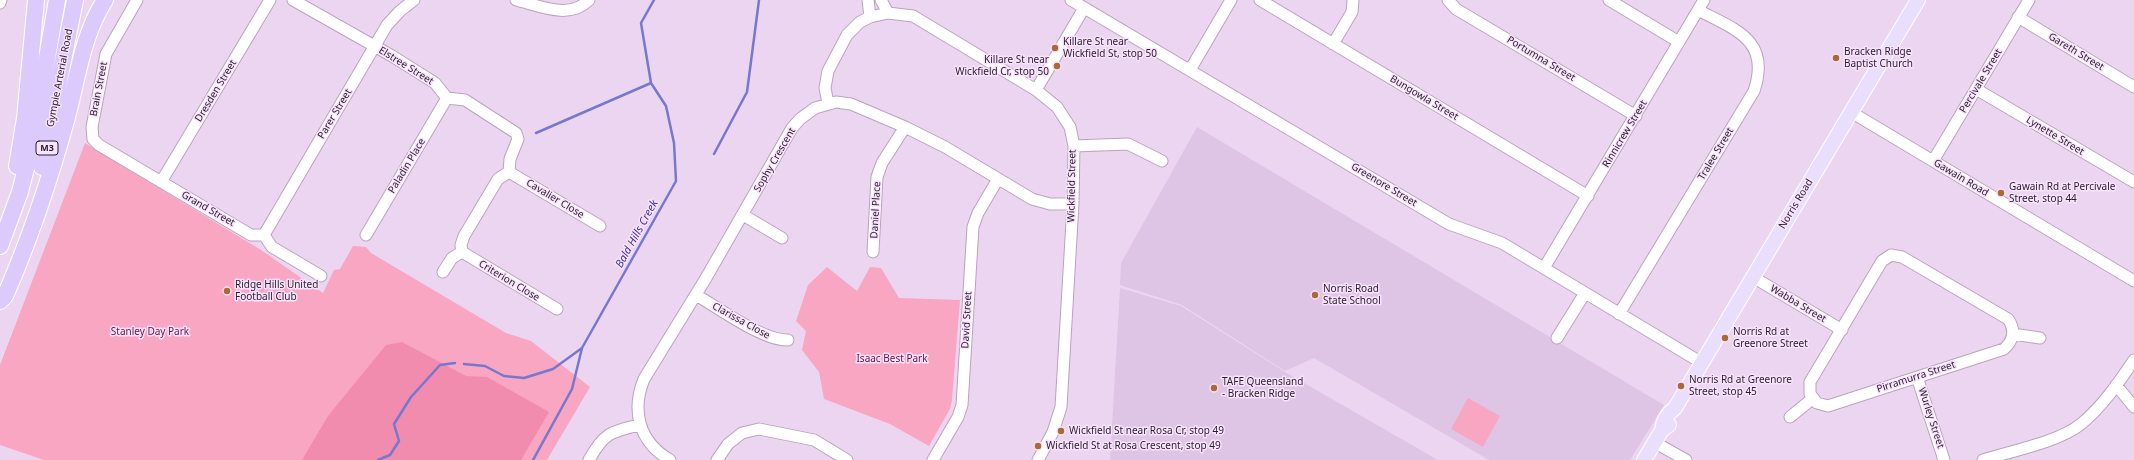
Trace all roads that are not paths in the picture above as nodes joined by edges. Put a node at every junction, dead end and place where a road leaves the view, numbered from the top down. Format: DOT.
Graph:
graph roads {
  1 [pos="36,0"];
  2 [pos="57,0"];
  3 [pos="75,0"];
  4 [pos="105,0"];
  5 [pos="137,0"];
  6 [pos="270,0"];
  7 [pos="293,0"];
  8 [pos="414,0"];
  9 [pos="516,0"];
  10 [pos="589,0"];
  11 [pos="868,0"];
  12 [pos="880,0"];
  13 [pos="1071,0"];
  14 [pos="1231,0"];
  15 [pos="1260,0"];
  16 [pos="1353,0"];
  17 [pos="1448,0"];
  18 [pos="1609,0"];
  19 [pos="1918,0"];
  20 [pos="2029,0"];
  21 [pos="1701,5"];
  22 [pos="1084,8"];
  23 [pos="888,13"];
  24 [pos="870,16"];
  25 [pos="2018,17"];
  26 [pos="1679,42"];
  27 [pos="1333,44"];
  28 [pos="375,47"];
  29 [pos="1190,70"];
  30 [pos="2134,87"];
  31 [pos="1976,89"];
  32 [pos="1036,90"];
  33 [pos="448,98"];
  34 [pos="828,103"];
  35 [pos="1851,112"];
  36 [pos="1636,116"];
  37 [pos="905,126"];
  38 [pos="93,139"];
  39 [pos="1074,146"];
  40 [pos="1162,161"];
  41 [pos="1933,161"];
  42 [pos="510,172"];
  43 [pos="998,179"];
  44 [pos="161,182"];
  45 [pos="2134,182"];
  46 [pos="1588,196"];
  47 [pos="1073,204"];
  48 [pos="743,215"];
  49 [pos="600,226"];
  50 [pos="264,235"];
  51 [pos="366,235"];
  52 [pos="782,238"];
  53 [pos="2,240"];
  54 [pos="462,252"];
  55 [pos="873,252"];
  56 [pos="1544,268"];
  57 [pos="443,272"];
  58 [pos="321,276"];
  59 [pos="1753,277"];
  60 [pos="2134,281"];
  61 [pos="0,292"];
  62 [pos="1585,293"];
  63 [pos="696,295"];
  64 [pos="0,301"];
  65 [pos="557,309"];
  66 [pos="1619,314"];
  67 [pos="1842,330"];
  68 [pos="2013,334"];
  69 [pos="1557,338"];
  70 [pos="2040,338"];
  71 [pos="788,340"];
  72 [pos="2134,360"];
  73 [pos="1702,363"];
  74 [pos="1917,377"];
  75 [pos="2116,385"];
  76 [pos="1812,399"];
  77 [pos="2134,407"];
  78 [pos="1790,417"];
  79 [pos="639,425"];
  80 [pos="1658,436"];
  81 [pos="589,460"];
  82 [pos="670,460"];
  83 [pos="717,460"];
  84 [pos="848,460"];
  85 [pos="933,460"];
  86 [pos="1038,460"];
  87 [pos="1644,460"];
  88 [pos="1686,460"];
  89 [pos="1944,460"];
  90 [pos="1983,460"];
  1 -- 53 [label="highway"];
  2 -- 53 [label="highway, Gympie Arterial Road / M3"];
  3 -- 61 [label="highway, Gympie Arterial Road / M3"];
  4 -- 64 [label="highway"];
  5 -- 38 [label="street, Brain Street"];
  6 -- 44 [label="street, Dresden Street"];
  7 -- 28 [label="street, Elstree Street"];
  8 -- 28 [label="street, Parer Street"];
  9 -- 10 [label="street"];
  11 -- 24 [label="street"];
  12 -- 23 [label="street"];
  13 -- 22 [label="street, Greenore Street"];
  14 -- 29 [label="street"];
  15 -- 27 [label="street, Bungowla Street"];
  16 -- 27 [label="street"];
  17 -- 36 [label="street, Portumna Street"];
  18 -- 26 [label="street"];
  19 -- 35 [label="main road, Norris Road"];
  20 -- 25 [label="street, Percivale Street"];
  21 -- 26 [label="street, Rinnicrew Street"];
  21 -- 66 [label="street, Tralee Street"];
  22 -- 29 [label="street, Greenore Street"];
  22 -- 32 [label="street"];
  23 -- 24 [label="street, Wickfield Street"];
  23 -- 32 [label="street, Wickfield Street"];
  24 -- 34 [label="street, Wickfield Street"];
  25 -- 30 [label="street, Gareth Street"];
  25 -- 31 [label="street, Percivale Street"];
  26 -- 36 [label="street, Rinnicrew Street"];
  27 -- 46 [label="street, Bungowla Street"];
  28 -- 33 [label="street, Elstree Street"];
  28 -- 50 [label="street, Parer Street"];
  29 -- 56 [label="street, Greenore Street"];
  31 -- 41 [label="street, Percivale Street"];
  31 -- 45 [label="street, Lynette Street"];
  32 -- 39 [label="street, Wickfield Street"];
  33 -- 42 [label="street"];
  33 -- 51 [label="street, Paladin Place"];
  34 -- 37 [label="street, Sophy Crescent"];
  34 -- 48 [label="street, Sophy Crescent"];
  35 -- 41 [label="street, Gawain Road"];
  35 -- 59 [label="main road, Norris Road"];
  36 -- 46 [label="street, Rinnicrew Street"];
  37 -- 43 [label="street, Sophy Crescent"];
  37 -- 55 [label="street, Daniel Place"];
  38 -- 44 [label="street, Grand Street"];
  39 -- 40 [label="street"];
  39 -- 47 [label="street, Wickfield Street"];
  41 -- 60 [label="street, Gawain Road"];
  42 -- 49 [label="street, Cavalier Close"];
  42 -- 54 [label="street"];
  43 -- 47 [label="street, Sophy Crescent"];
  43 -- 85 [label="street, David Street"];
  44 -- 50 [label="street, Grand Street"];
  46 -- 56 [label="street, Rinnicrew Street"];
  47 -- 86 [label="street, Wickfield Street"];
  48 -- 52 [label="street"];
  48 -- 63 [label="street, Sophy Crescent"];
  50 -- 58 [label="street"];
  54 -- 57 [label="street"];
  54 -- 65 [label="street, Criterion Close"];
  56 -- 62 [label="street, Greenore Street"];
  59 -- 67 [label="street, Wabba Street"];
  59 -- 73 [label="main road, Norris Road"];
  62 -- 66 [label="street, Greenore Street"];
  62 -- 69 [label="street"];
  63 -- 71 [label="street, Clarissa Close"];
  63 -- 79 [label="street, Sophy Crescent"];
  66 -- 73 [label="street, Greenore Street"];
  67 -- 68 [label="street"];
  67 -- 76 [label="street"];
  68 -- 70 [label="street"];
  68 -- 74 [label="street, Pirramurra Street"];
  72 -- 75 [label="street"];
  73 -- 80 [label="main road, Norris Road"];
  74 -- 76 [label="street, Pirramurra Street"];
  74 -- 89 [label="street, Wurley Street"];
  75 -- 77 [label="street"];
  75 -- 90 [label="street"];
  76 -- 78 [label="street"];
  79 -- 81 [label="street"];
  79 -- 82 [label="street"];
  80 -- 87 [label="main road, Norris Road"];
  80 -- 88 [label="street"];
  83 -- 84 [label="street"];
}
